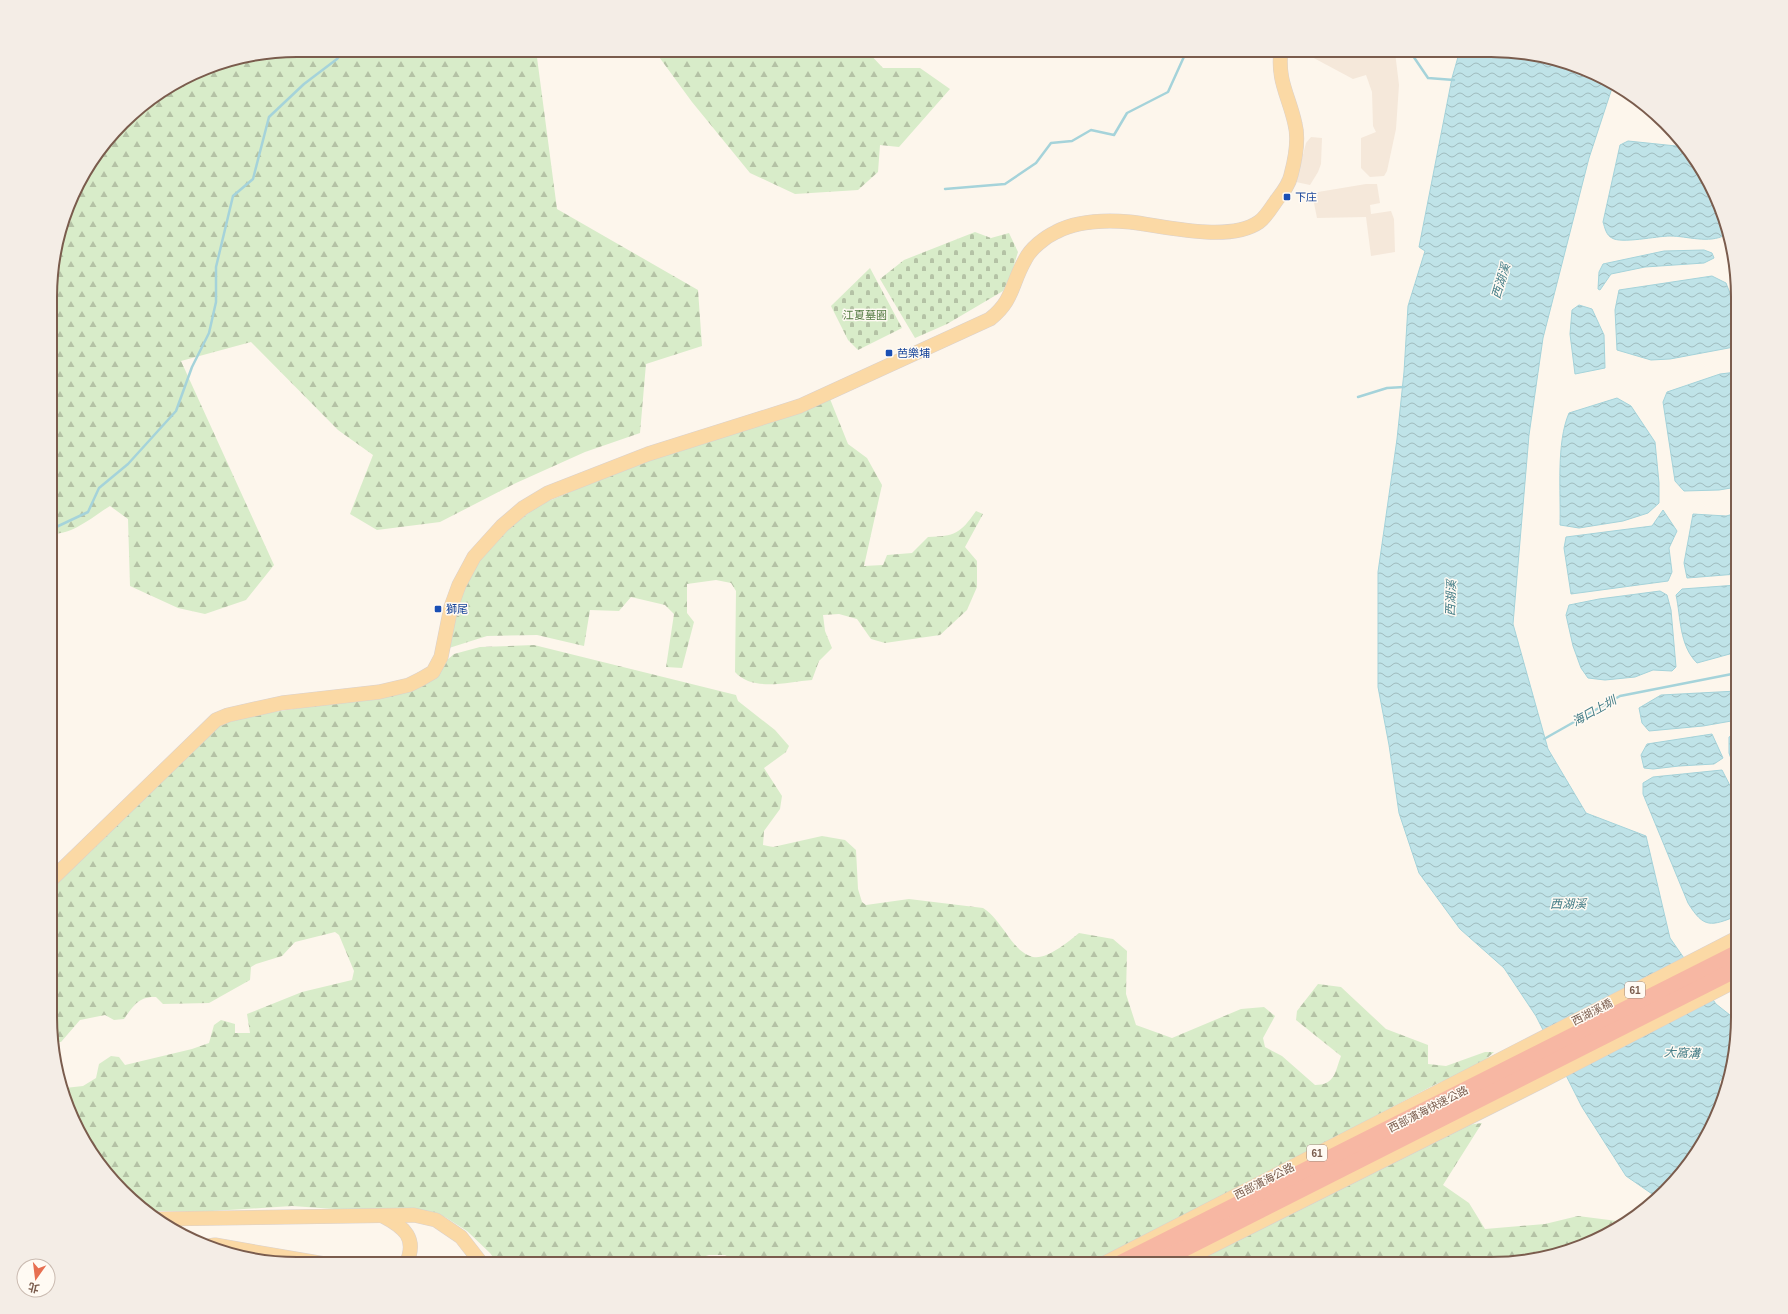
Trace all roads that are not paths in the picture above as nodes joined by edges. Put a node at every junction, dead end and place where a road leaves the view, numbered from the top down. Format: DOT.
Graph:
graph roads {
  1 [pos="1280,57"];
  2 [pos="57,874"];
  3 [pos="1731,942"];
  4 [pos="1731,957"];
  5 [pos="1731,972"];
  6 [pos="1731,983"];
  7 [pos="1537,1062"];
  8 [pos="381,1215"];
  9 [pos="167,1219"];
  10 [pos="232,1248"];
  11 [pos="277,1256"];
  12 [pos="409,1257"];
  13 [pos="477,1257"];
  14 [pos="1118,1257"];
  15 [pos="1134,1257"];
  16 [pos="1167,1257"];
  17 [pos="1189,1257"];
  1 -- 2 [label="main road"];
  3 -- 7 [label="main road, 西湖溪橋 / 61"];
  4 -- 7 [label="highway, 西部濱海快速公路 / 61"];
  5 -- 7 [label="highway, 西部濱海快速公路 / 61"];
  6 -- 7 [label="main road, 61"];
  7 -- 14 [label="main road, 西部濱海公路 / 61"];
  7 -- 15 [label="highway, 西部濱海快速公路 / 61"];
  7 -- 16 [label="highway, 西部濱海快速公路 / 61"];
  7 -- 17 [label="main road, 61"];
  8 -- 9 [label="main road"];
  8 -- 12 [label="main road"];
  8 -- 13 [label="main road"];
  10 -- 11 [label="main road"];
}
